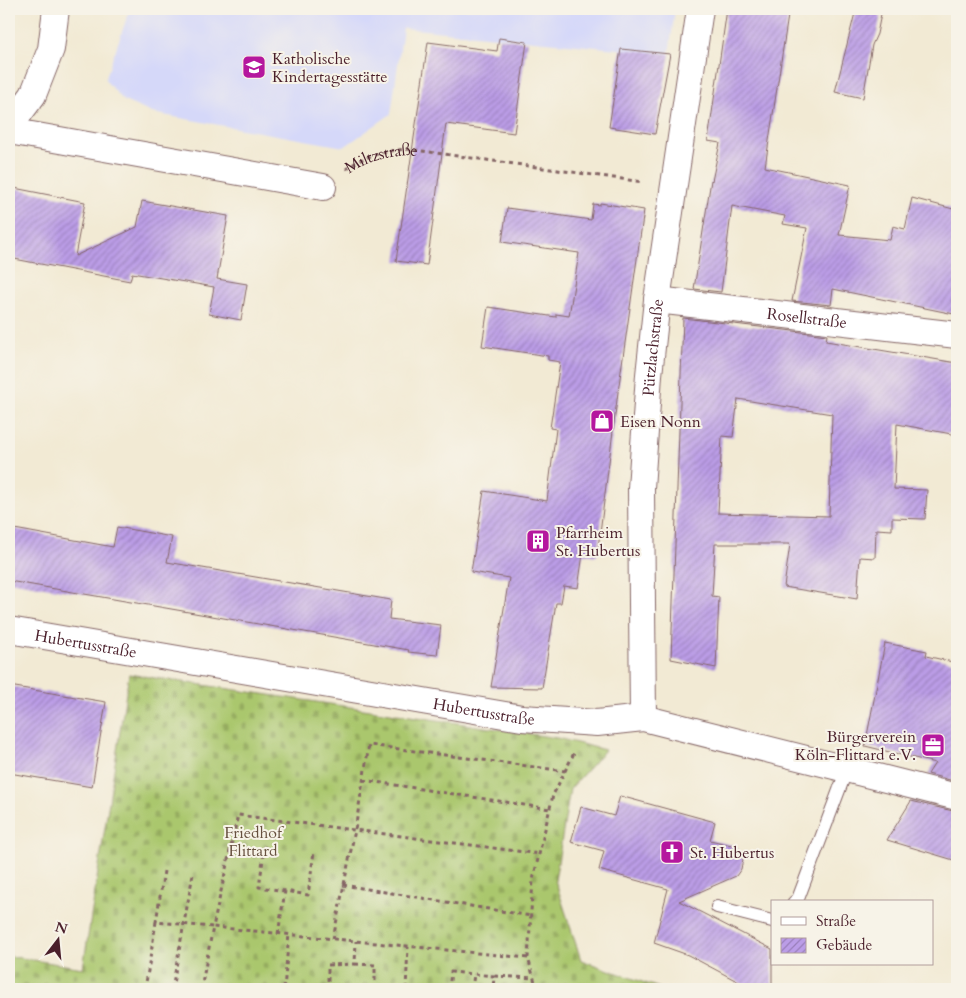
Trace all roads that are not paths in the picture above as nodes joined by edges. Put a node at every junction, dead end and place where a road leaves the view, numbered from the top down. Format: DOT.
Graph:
graph roads {
  1 [pos="56,9"];
  2 [pos="700,9"];
  3 [pos="9,129"];
  4 [pos="324,187"];
  5 [pos="656,300"];
  6 [pos="957,335"];
  7 [pos="9,630"];
  8 [pos="643,718"];
  9 [pos="847,769"];
  10 [pos="957,797"];
  11 [pos="797,900"];
  12 [pos="717,907"];
  13 [pos="771,922"];
  1 -- 3 [label="street"];
  2 -- 5 [label="street, Pützlachstraße"];
  3 -- 4 [label="street"];
  5 -- 6 [label="street, Rosellstraße"];
  5 -- 8 [label="street, Pützlachstraße"];
  7 -- 8 [label="street, Hubertusstraße"];
  8 -- 9 [label="street, Hubertusstraße"];
  9 -- 10 [label="street, Hubertusstraße"];
  9 -- 11 [label="lane"];
  12 -- 13 [label="lane"];
}
